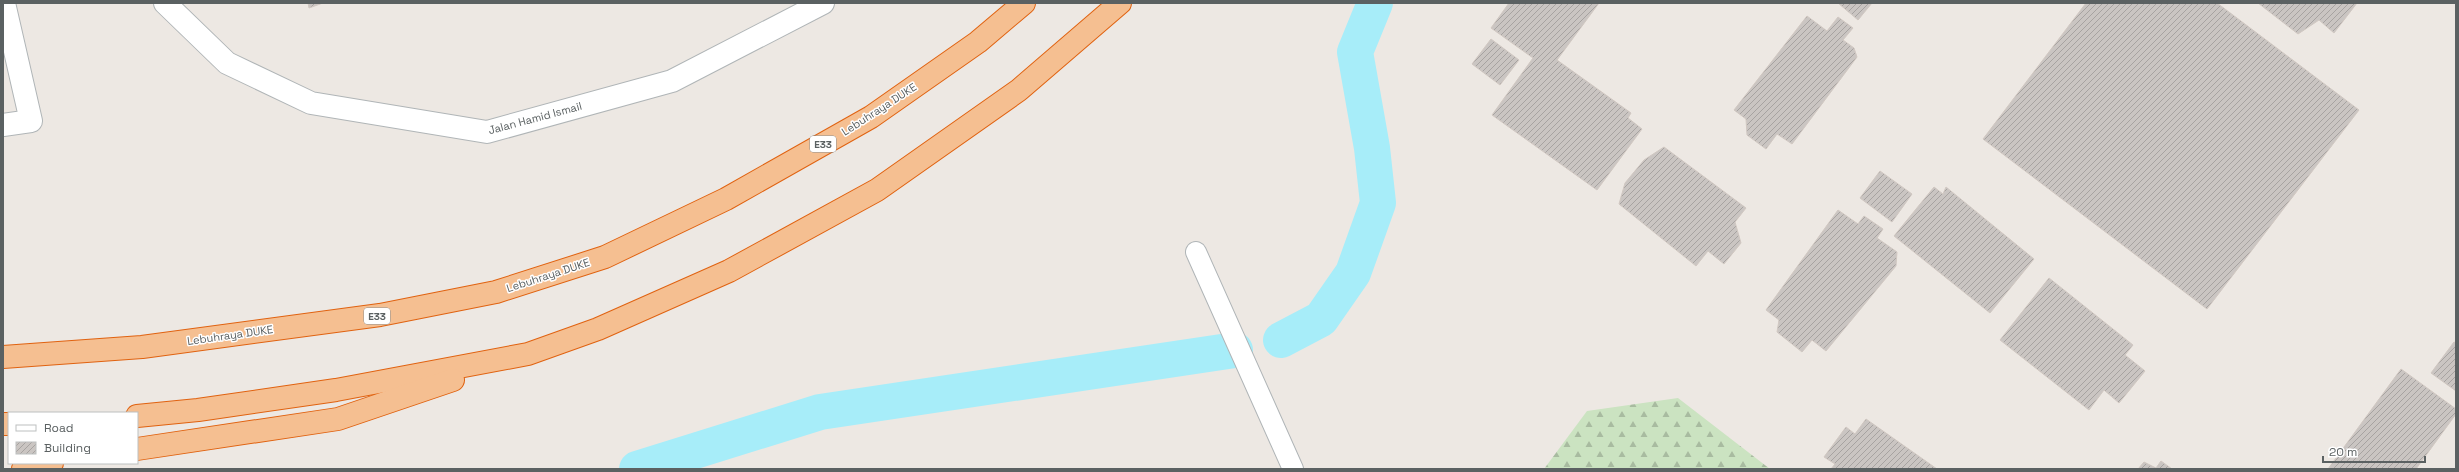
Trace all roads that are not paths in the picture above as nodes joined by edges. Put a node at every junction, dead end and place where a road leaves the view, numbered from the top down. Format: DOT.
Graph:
graph roads {
  1 [pos="4,3"];
  2 [pos="165,3"];
  3 [pos="823,3"];
  4 [pos="1024,3"];
  5 [pos="1120,3"];
  6 [pos="3,125"];
  7 [pos="1196,252"];
  8 [pos="528,354"];
  9 [pos="3,357"];
  10 [pos="138,416"];
  11 [pos="138,449"];
  12 [pos="47,464"];
  13 [pos="23,469"];
  14 [pos="1293,469"];
  1 -- 6 [label="street"];
  2 -- 3 [label="street, Jalan Hamid Ismail"];
  4 -- 9 [label="highway, Lebuhraya DUKE / E33"];
  5 -- 8 [label="highway"];
  7 -- 14 [label="lane"];
  8 -- 10 [label="highway"];
  8 -- 11 [label="highway"];
  12 -- 13 [label="highway"];
}
